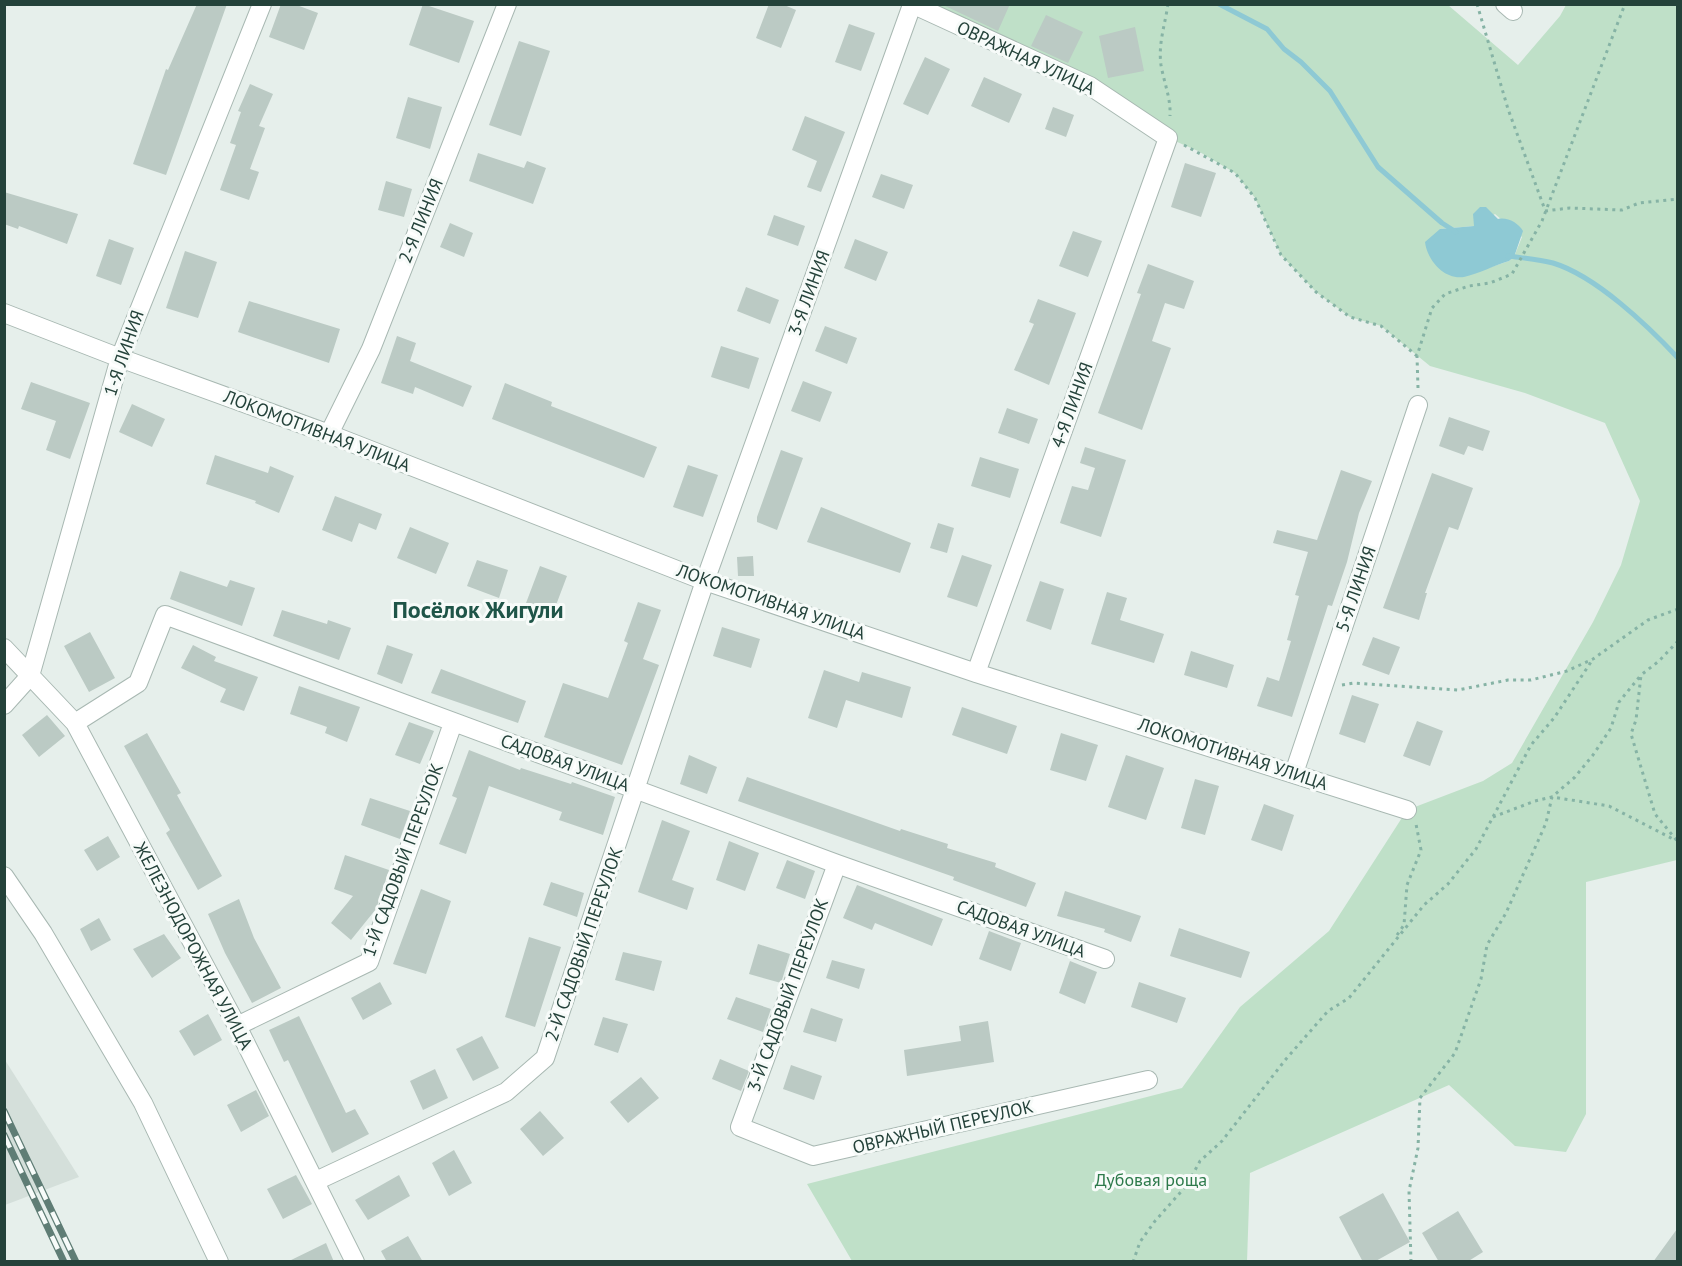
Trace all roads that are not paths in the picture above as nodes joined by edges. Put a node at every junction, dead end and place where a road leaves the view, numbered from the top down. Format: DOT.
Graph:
graph roads {
  1 [pos="262,4"];
  2 [pos="507,4"];
  3 [pos="912,5"];
  4 [pos="1168,138"];
  5 [pos="4,313"];
  6 [pos="120,358"];
  7 [pos="1418,405"];
  8 [pos="329,434"];
  9 [pos="705,581"];
  10 [pos="4,648"];
  11 [pos="976,673"];
  12 [pos="30,676"];
  13 [pos="4,705"];
  14 [pos="75,723"];
  15 [pos="453,723"];
  16 [pos="1294,772"];
  17 [pos="637,789"];
  18 [pos="1407,810"];
  19 [pos="837,864"];
  20 [pos="4,876"];
  21 [pos="1105,959"];
  22 [pos="237,1026"];
  23 [pos="1148,1080"];
  24 [pos="740,1127"];
  25 [pos="316,1181"];
  26 [pos="219,1262"];
  27 [pos="356,1262"];
  1 -- 6 [label="street, 1-Я ЛИНИЯ"];
  2 -- 8 [label="street, 2-Я ЛИНИЯ"];
  3 -- 4 [label="street, ОВРАЖНАЯ УЛИЦА"];
  3 -- 9 [label="street, 3-Я ЛИНИЯ"];
  4 -- 11 [label="street, 4-Я ЛИНИЯ"];
  5 -- 6 [label="street, ЛОКОМОТИВНАЯ УЛИЦА"];
  6 -- 8 [label="street, ЛОКОМОТИВНАЯ УЛИЦА"];
  6 -- 12 [label="street, 1-Я ЛИНИЯ"];
  7 -- 16 [label="street, 5-Я ЛИНИЯ"];
  8 -- 9 [label="street, ЛОКОМОТИВНАЯ УЛИЦА"];
  9 -- 11 [label="street, ЛОКОМОТИВНАЯ УЛИЦА"];
  9 -- 17 [label="street, 2-Й САДОВЫЙ ПЕРЕУЛОК"];
  10 -- 12 [label="street, ЖЕЛЕЗНОДОРОЖНАЯ УЛИЦА"];
  11 -- 16 [label="street, ЛОКОМОТИВНАЯ УЛИЦА"];
  12 -- 13 [label="street, 1-Я ЛИНИЯ"];
  12 -- 14 [label="street, ЖЕЛЕЗНОДОРОЖНАЯ УЛИЦА"];
  14 -- 15 [label="street, САДОВАЯ УЛИЦА"];
  14 -- 22 [label="street, ЖЕЛЕЗНОДОРОЖНАЯ УЛИЦА"];
  15 -- 17 [label="street, САДОВАЯ УЛИЦА"];
  15 -- 22 [label="street, 1-Й САДОВЫЙ ПЕРЕУЛОК"];
  16 -- 18 [label="street, ЛОКОМОТИВНАЯ УЛИЦА"];
  17 -- 19 [label="street, САДОВАЯ УЛИЦА"];
  17 -- 25 [label="street, 2-Й САДОВЫЙ ПЕРЕУЛОК"];
  19 -- 21 [label="street, САДОВАЯ УЛИЦА"];
  19 -- 24 [label="street, 3-Й САДОВЫЙ ПЕРЕУЛОК"];
  20 -- 26 [label="street"];
  22 -- 25 [label="street, ЖЕЛЕЗНОДОРОЖНАЯ УЛИЦА"];
  23 -- 24 [label="street, ОВРАЖНЫЙ ПЕРЕУЛОК"];
  25 -- 27 [label="street, ЖЕЛЕЗНОДОРОЖНАЯ УЛИЦА"];
}
